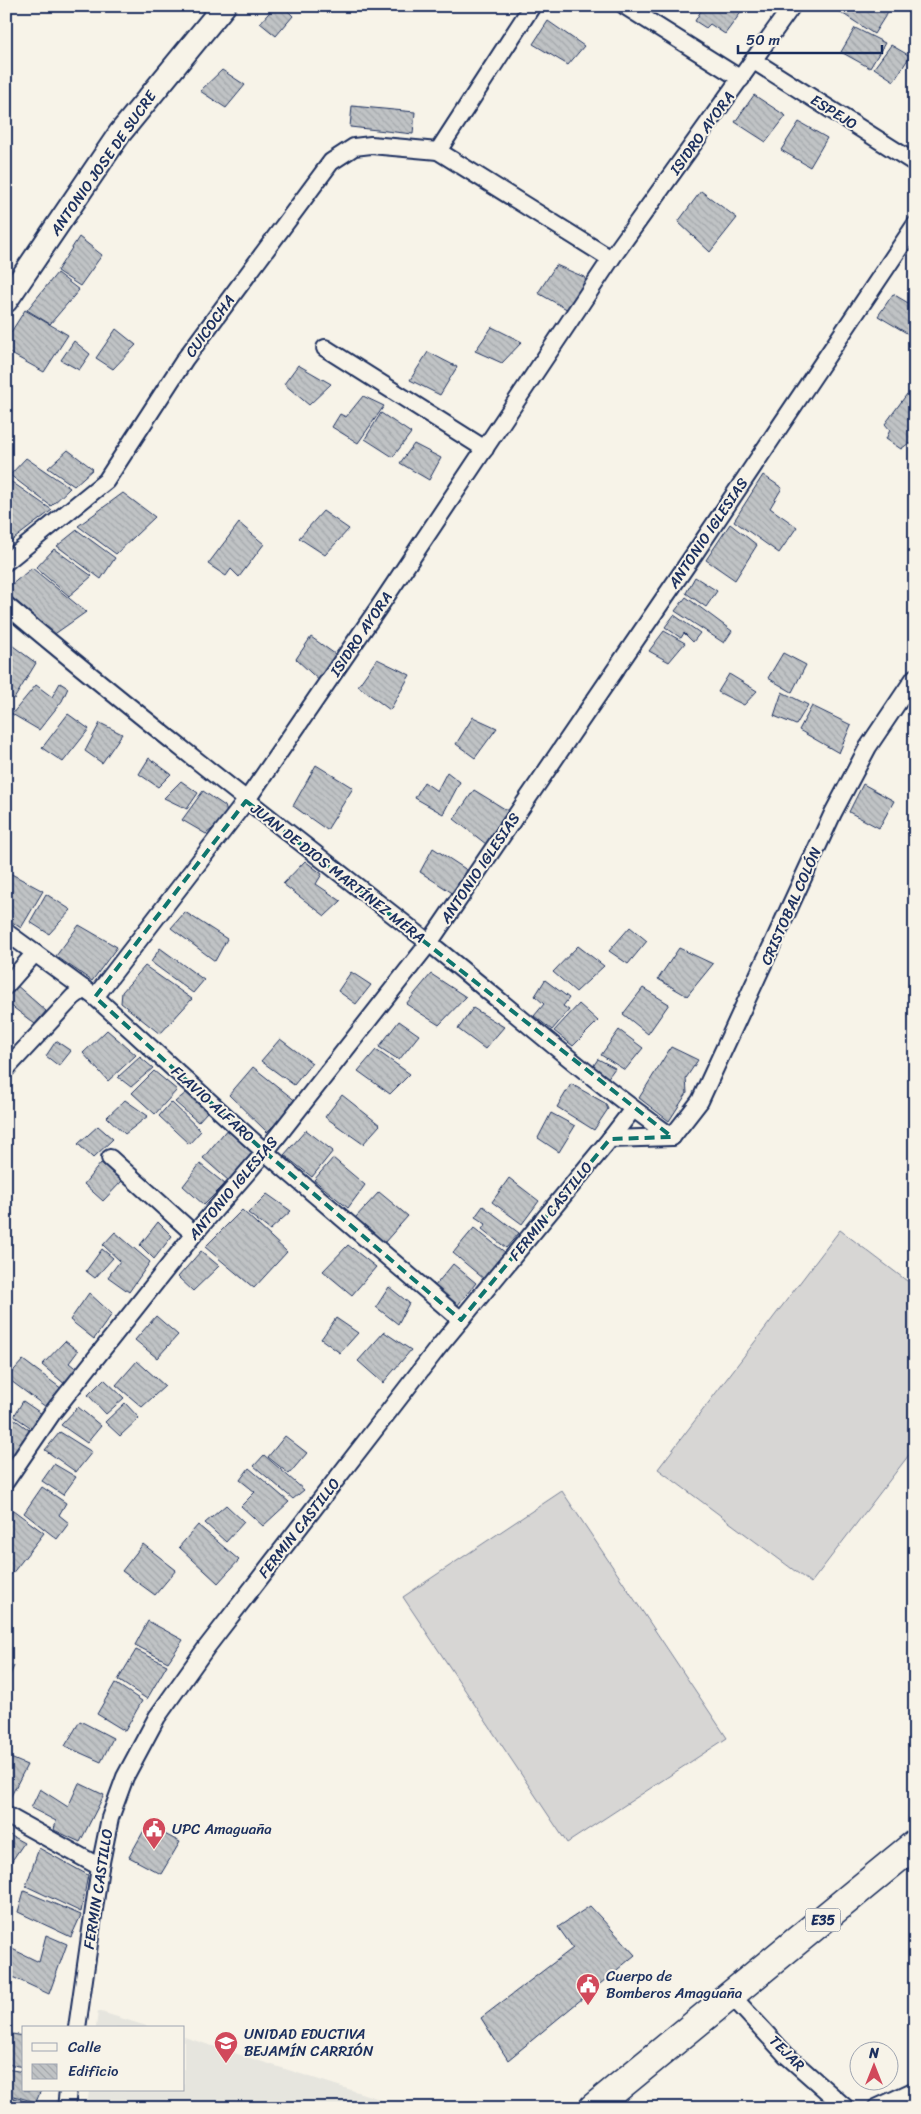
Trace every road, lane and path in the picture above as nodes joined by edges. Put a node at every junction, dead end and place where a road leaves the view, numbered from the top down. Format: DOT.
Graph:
graph roads {
  1 [pos="224,6"];
  2 [pos="532,6"];
  3 [pos="625,6"];
  4 [pos="792,6"];
  5 [pos="754,61"];
  6 [pos="741,79"];
  7 [pos="438,151"];
  8 [pos="915,163"];
  9 [pos="915,225"];
  10 [pos="610,259"];
  11 [pos="6,301"];
  12 [pos="325,348"];
  13 [pos="485,449"];
  14 [pos="6,562"];
  15 [pos="6,605"];
  16 [pos="915,677"];
  17 [pos="246,801"];
  18 [pos="6,932"];
  19 [pos="429,943"];
  20 [pos="35,953"];
  21 [pos="6,986"];
  22 [pos="89,993"];
  23 [pos="6,1069"];
  24 [pos="633,1109"];
  25 [pos="672,1137"];
  26 [pos="610,1138"];
  27 [pos="265,1152"];
  28 [pos="110,1158"];
  29 [pos="194,1234"];
  30 [pos="461,1320"];
  31 [pos="6,1481"];
  32 [pos="6,1815"];
  33 [pos="915,1844"];
  34 [pos="100,1867"];
  35 [pos="731,1995"];
  36 [pos="77,2026"];
  37 [pos="915,2090"];
  38 [pos="68,2092"];
  39 [pos="66,2108"];
  40 [pos="593,2108"];
  41 [pos="846,2108"];
  42 [pos="876,2108"];
  1 -- 11 [label="street, ANTONIO JOSE DE SUCRE"];
  2 -- 7 [label="street"];
  3 -- 6 [label="street"];
  4 -- 5 [label="street, ISIDRO AYORA"];
  5 -- 6 [label="street, ISIDRO AYORA"];
  5 -- 8 [label="street, ESPEJO"];
  6 -- 10 [label="street, ISIDRO AYORA"];
  7 -- 10 [label="street"];
  7 -- 14 [label="street, CUICOCHA"];
  9 -- 19 [label="street, ANTONIO IGLESIAS"];
  10 -- 13 [label="street, ISIDRO AYORA"];
  12 -- 13 [label="street"];
  13 -- 17 [label="street, ISIDRO AYORA"];
  15 -- 17 [label="street, JUAN DE DIOS MARTÍNEZ MERA"];
  16 -- 25 [label="street, CRISTOBAL COLÓN"];
  17 -- 19 [label="street, JUAN DE DIOS MARTÍNEZ MERA"];
  17 -- 22 [label="street, ISIDRO AYORA"];
  18 -- 20 [label="street, FLAVIO ALFARO"];
  19 -- 24 [label="street, JUAN DE DIOS MARTÍNEZ MERA"];
  19 -- 27 [label="street, ANTONIO IGLESIAS"];
  20 -- 21 [label="street"];
  20 -- 22 [label="street, FLAVIO ALFARO"];
  22 -- 23 [label="street, ISIDRO AYORA"];
  22 -- 27 [label="street, FLAVIO ALFARO"];
  24 -- 25 [label="street, JUAN DE DIOS MARTÍNEZ MERA"];
  24 -- 26 [label="street, FERMIN CASTILLO"];
  25 -- 26 [label="street"];
  26 -- 30 [label="street, FERMIN CASTILLO"];
  27 -- 29 [label="street, ANTONIO IGLESIAS"];
  27 -- 30 [label="street, FLAVIO ALFARO"];
  28 -- 29 [label="street"];
  29 -- 31 [label="street, ANTONIO IGLESIAS"];
  30 -- 34 [label="street, FERMIN CASTILLO"];
  32 -- 34 [label="street"];
  33 -- 35 [label="highway, E35"];
  34 -- 36 [label="street, FERMIN CASTILLO"];
  35 -- 40 [label="highway, E35"];
  35 -- 41 [label="street, TEJAR"];
  37 -- 42 [label="street"];
  38 -- 39 [label="street"];
}
